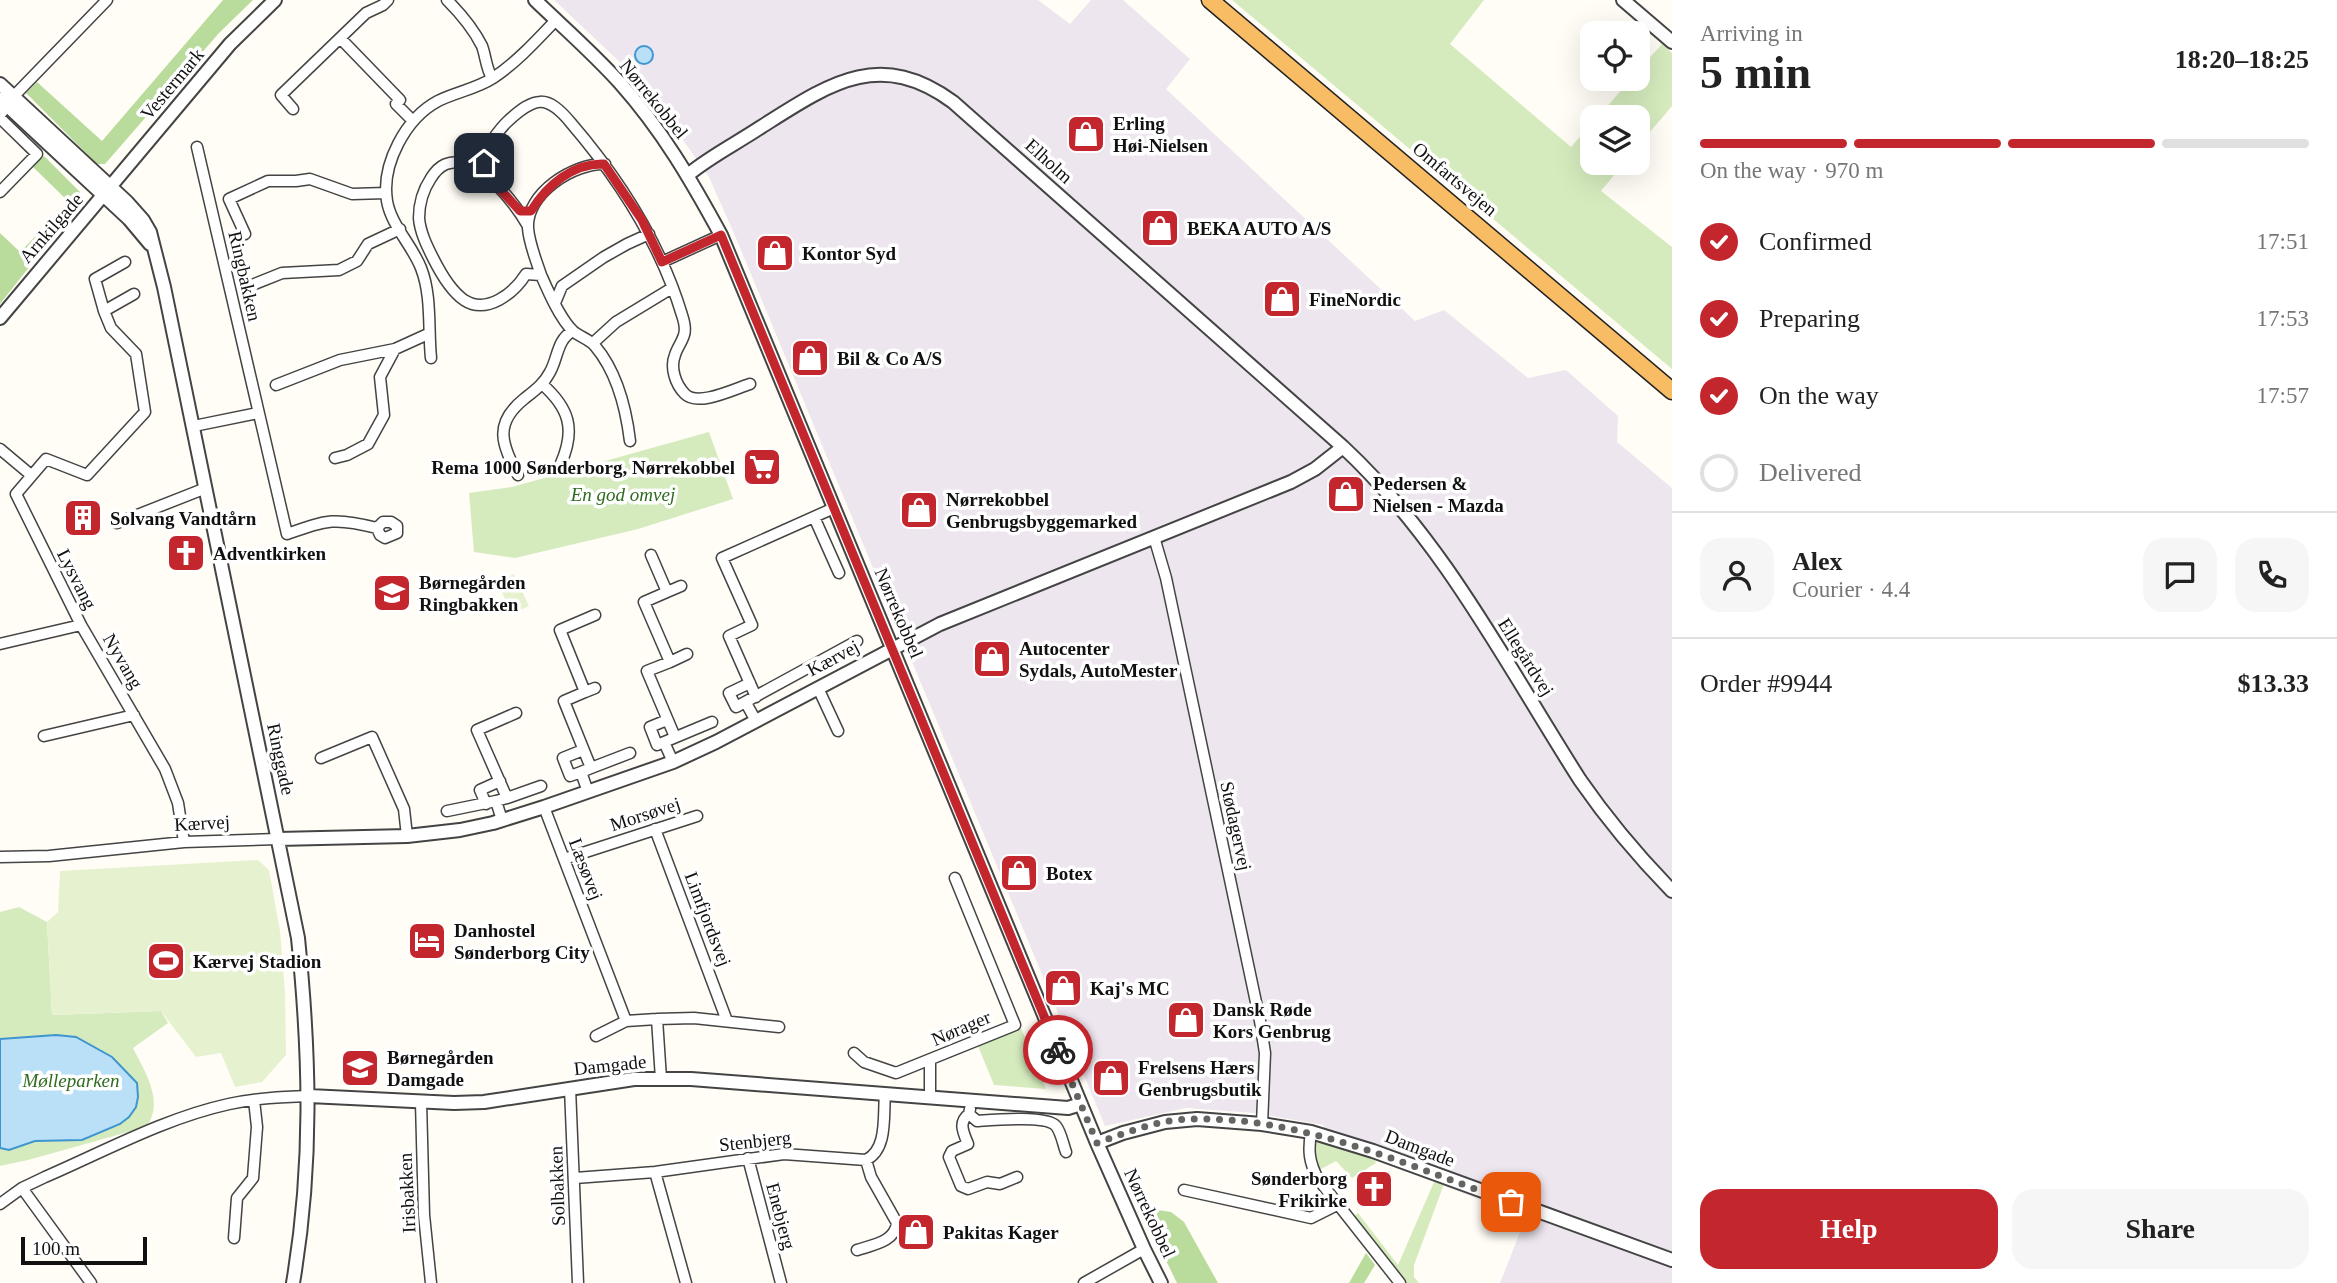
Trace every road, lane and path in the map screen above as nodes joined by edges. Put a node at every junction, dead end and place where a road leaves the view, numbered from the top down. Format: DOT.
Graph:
graph roads {
  1 [pos="107,0"];
  2 [pos="275,0"];
  3 [pos="388,0"];
  4 [pos="447,0"];
  5 [pos="535,0"];
  6 [pos="1208,0"];
  7 [pos="1623,0"];
  8 [pos="556,20"];
  9 [pos="341,39"];
  10 [pos="1672,42"];
  11 [pos="492,78"];
  12 [pos="0,84"];
  13 [pos="4,106"];
  14 [pos="293,109"];
  15 [pos="413,121"];
  16 [pos="197,147"];
  17 [pos="595,151"];
  18 [pos="484,152"];
  19 [pos="468,161"];
  20 [pos="591,164"];
  21 [pos="604,164"];
  22 [pos="688,174"];
  23 [pos="487,175"];
  24 [pos="0,192"];
  25 [pos="107,192"];
  26 [pos="386,193"];
  27 [pos="525,211"];
  28 [pos="400,229"];
  29 [pos="244,234"];
  30 [pos="649,234"];
  31 [pos="721,235"];
  32 [pos="534,254"];
  33 [pos="125,262"];
  34 [pos="662,262"];
  35 [pos="526,274"];
  36 [pos="543,279"];
  37 [pos="562,286"];
  38 [pos="247,287"];
  39 [pos="672,288"];
  40 [pos="134,294"];
  41 [pos="555,303"];
  42 [pos="104,311"];
  43 [pos="0,318"];
  44 [pos="573,331"];
  45 [pos="428,334"];
  46 [pos="593,343"];
  47 [pos="395,349"];
  48 [pos="431,358"];
  49 [pos="542,384"];
  50 [pos="750,384"];
  51 [pos="276,385"];
  52 [pos="1672,391"];
  53 [pos="258,413"];
  54 [pos="194,426"];
  55 [pos="630,441"];
  56 [pos="1343,447"];
  57 [pos="0,449"];
  58 [pos="335,458"];
  59 [pos="561,463"];
  60 [pos="31,475"];
  61 [pos="518,475"];
  62 [pos="206,488"];
  63 [pos="834,508"];
  64 [pos="814,517"];
  65 [pos="117,523"];
  66 [pos="377,528"];
  67 [pos="1154,537"];
  68 [pos="651,555"];
  69 [pos="838,573"];
  70 [pos="681,586"];
  71 [pos="667,592"];
  72 [pos="594,615"];
  73 [pos="81,625"];
  74 [pos="857,641"];
  75 [pos="0,644"];
  76 [pos="893,648"];
  77 [pos="687,654"];
  78 [pos="670,662"];
  79 [pos="750,683"];
  80 [pos="595,688"];
  81 [pos="818,688"];
  82 [pos="584,692"];
  83 [pos="756,697"];
  84 [pos="746,703"];
  85 [pos="516,713"];
  86 [pos="134,715"];
  87 [pos="667,720"];
  88 [pos="756,721"];
  89 [pos="712,722"];
  90 [pos="838,731"];
  91 [pos="44,736"];
  92 [pos="670,740"];
  93 [pos="583,750"];
  94 [pos="630,753"];
  95 [pos="321,758"];
  96 [pos="673,762"];
  97 [pos="586,770"];
  98 [pos="500,781"];
  99 [pos="541,786"];
  100 [pos="588,792"];
  101 [pos="507,798"];
  102 [pos="491,803"];
  103 [pos="544,807"];
  104 [pos="447,811"];
  105 [pos="697,816"];
  106 [pos="502,820"];
  107 [pos="655,829"];
  108 [pos="407,836"];
  109 [pos="278,839"];
  110 [pos="184,842"];
  111 [pos="0,857"];
  112 [pos="564,859"];
  113 [pos="955,878"];
  114 [pos="1672,891"];
  115 [pos="657,1019"];
  116 [pos="626,1021"];
  117 [pos="727,1021"];
  118 [pos="779,1027"];
  119 [pos="596,1036"];
  120 [pos="854,1053"];
  121 [pos="930,1060"];
  122 [pos="660,1079"];
  123 [pos="570,1088"];
  124 [pos="885,1094"];
  125 [pos="309,1096"];
  126 [pos="930,1098"];
  127 [pos="254,1100"];
  128 [pos="421,1102"];
  129 [pos="1081,1104"];
  130 [pos="970,1107"];
  131 [pos="1262,1124"];
  132 [pos="1311,1132"];
  133 [pos="1097,1143"];
  134 [pos="1066,1152"];
  135 [pos="748,1158"];
  136 [pos="866,1160"];
  137 [pos="656,1172"];
  138 [pos="1017,1177"];
  139 [pos="575,1178"];
  140 [pos="22,1188"];
  141 [pos="1184,1190"];
  142 [pos="0,1203"];
  143 [pos="1339,1204"];
  144 [pos="234,1238"];
  145 [pos="1144,1249"];
  146 [pos="858,1250"];
  147 [pos="1672,1260"];
  148 [pos="91,1283"];
  149 [pos="293,1283"];
  150 [pos="431,1283"];
  151 [pos="578,1283"];
  152 [pos="686,1283"];
  153 [pos="781,1283"];
  154 [pos="1084,1283"];
  155 [pos="1161,1283"];
  156 [pos="1400,1283"];
  1 -- 13 [label="street"];
  2 -- 25 [label="street, Vestermark"];
  3 -- 9 [label="street"];
  4 -- 11 [label="street"];
  5 -- 8 [label="street, Nørrekobbel"];
  6 -- 52 [label="highway, Omfartsvejen"];
  7 -- 10 [label="street"];
  8 -- 11 [label="street"];
  8 -- 22 [label="street, Nørrekobbel"];
  9 -- 14 [label="street"];
  9 -- 15 [label="street"];
  11 -- 15 [label="street"];
  12 -- 13 [label="street, Ringgade"];
  13 -- 24 [label="street"];
  13 -- 25 [label="street, Ringgade"];
  15 -- 26 [label="street"];
  16 -- 53 [label="street, Ringbakken"];
  17 -- 18 [label="street"];
  17 -- 20 [label="street"];
  17 -- 21 [label="street"];
  18 -- 19 [label="street"];
  18 -- 23 [label="street"];
  19 -- 23 [label="street"];
  19 -- 35 [label="street"];
  20 -- 21 [label="street"];
  20 -- 27 [label="street"];
  21 -- 30 [label="street"];
  22 -- 31 [label="street, Nørrekobbel"];
  22 -- 56 [label="street, Elholm"];
  23 -- 27 [label="street"];
  25 -- 43 [label="street, Arnkilgade"];
  25 -- 54 [label="street, Ringgade"];
  26 -- 28 [label="street"];
  26 -- 29 [label="street"];
  27 -- 32 [label="street"];
  28 -- 38 [label="street"];
  28 -- 45 [label="street"];
  30 -- 34 [label="street"];
  30 -- 37 [label="street"];
  31 -- 34 [label="street"];
  31 -- 63 [label="street, Nørrekobbel"];
  32 -- 35 [label="street"];
  32 -- 36 [label="street"];
  33 -- 42 [label="street"];
  34 -- 39 [label="street"];
  35 -- 36 [label="street"];
  36 -- 37 [label="street"];
  36 -- 41 [label="street"];
  37 -- 41 [label="street"];
  39 -- 46 [label="street"];
  39 -- 50 [label="street"];
  40 -- 42 [label="street"];
  41 -- 44 [label="street"];
  42 -- 60 [label="street"];
  44 -- 46 [label="street"];
  44 -- 49 [label="street"];
  45 -- 47 [label="street"];
  45 -- 48 [label="street"];
  46 -- 55 [label="street"];
  47 -- 51 [label="street"];
  47 -- 58 [label="street"];
  49 -- 59 [label="street"];
  49 -- 61 [label="street"];
  53 -- 54 [label="street"];
  53 -- 66 [label="street, Ringbakken"];
  54 -- 62 [label="street, Ringgade"];
  56 -- 67 [label="street, Kærvej"];
  56 -- 114 [label="street, Ellegårdvej"];
  57 -- 60 [label="street"];
  60 -- 73 [label="street, Lysvang"];
  62 -- 65 [label="street"];
  62 -- 109 [label="street, Ringgade"];
  63 -- 64 [label="street"];
  63 -- 76 [label="street, Nørrekobbel"];
  64 -- 69 [label="street"];
  64 -- 79 [label="street"];
  67 -- 76 [label="street, Kærvej"];
  67 -- 131 [label="street, Stødagervej"];
  68 -- 71 [label="street"];
  70 -- 71 [label="street"];
  71 -- 78 [label="street"];
  72 -- 82 [label="street"];
  73 -- 75 [label="street, Nyvang"];
  73 -- 86 [label="street, Nyvang"];
  74 -- 83 [label="street"];
  76 -- 81 [label="street, Kærvej"];
  76 -- 129 [label="street, Nørrekobbel"];
  77 -- 78 [label="street"];
  78 -- 87 [label="street"];
  79 -- 83 [label="street"];
  79 -- 84 [label="street"];
  80 -- 82 [label="street"];
  81 -- 88 [label="street, Kærvej"];
  81 -- 90 [label="street"];
  82 -- 93 [label="street"];
  83 -- 84 [label="street"];
  84 -- 88 [label="street"];
  85 -- 98 [label="street"];
  86 -- 91 [label="street, Nyvang"];
  86 -- 110 [label="street, Nyvang"];
  87 -- 92 [label="street"];
  87 -- 92 [label="street"];
  88 -- 96 [label="street, Kærvej"];
  89 -- 92 [label="street"];
  92 -- 96 [label="street"];
  93 -- 97 [label="street"];
  93 -- 97 [label="street"];
  94 -- 97 [label="street"];
  95 -- 108 [label="street"];
  96 -- 100 [label="street, Kærvej"];
  97 -- 100 [label="street"];
  98 -- 101 [label="street"];
  98 -- 102 [label="street"];
  99 -- 101 [label="street"];
  100 -- 103 [label="street, Kærvej"];
  101 -- 102 [label="street"];
  102 -- 104 [label="street"];
  102 -- 106 [label="street"];
  103 -- 106 [label="street, Kærvej"];
  103 -- 112 [label="street, Læsøvej"];
  105 -- 107 [label="street, Morsøvej"];
  106 -- 108 [label="street, Kærvej"];
  107 -- 112 [label="street, Morsøvej"];
  107 -- 117 [label="street, Limfjordsvej"];
  108 -- 109 [label="street, Kærvej"];
  109 -- 110 [label="street, Kærvej"];
  109 -- 125 [label="street, Ringgade"];
  110 -- 111 [label="street, Kærvej"];
  112 -- 116 [label="street, Læsøvej"];
  113 -- 121 [label="street, Nørager"];
  115 -- 116 [label="street"];
  115 -- 117 [label="street"];
  115 -- 122 [label="street"];
  116 -- 119 [label="street"];
  117 -- 118 [label="street"];
  120 -- 121 [label="street, Nørager"];
  121 -- 126 [label="street, Nørager"];
  122 -- 123 [label="street, Damgade"];
  122 -- 124 [label="street, Damgade"];
  123 -- 128 [label="street, Damgade"];
  123 -- 139 [label="street, Solbakken"];
  124 -- 126 [label="street, Damgade"];
  124 -- 136 [label="street"];
  125 -- 127 [label="street, Damgade"];
  125 -- 128 [label="street, Damgade"];
  125 -- 149 [label="street, Ringgade"];
  126 -- 130 [label="street, Damgade"];
  127 -- 140 [label="street, Damgade"];
  127 -- 144 [label="street"];
  128 -- 150 [label="street, Irisbakken"];
  129 -- 130 [label="street, Damgade"];
  129 -- 133 [label="street, Nørrekobbel"];
  130 -- 134 [label="street, Damgade"];
  130 -- 138 [label="street"];
  131 -- 132 [label="street, Damgade"];
  131 -- 133 [label="street, Damgade"];
  132 -- 143 [label="street"];
  132 -- 147 [label="street, Damgade"];
  133 -- 145 [label="street, Nørrekobbel"];
  135 -- 136 [label="street, Stenbjerg"];
  135 -- 137 [label="street, Stenbjerg"];
  135 -- 153 [label="street, Enebjerg"];
  136 -- 146 [label="street"];
  137 -- 139 [label="street, Stenbjerg"];
  137 -- 152 [label="street"];
  139 -- 151 [label="street, Solbakken"];
  140 -- 142 [label="street, Damgade"];
  140 -- 148 [label="street"];
  141 -- 143 [label="street"];
  143 -- 156 [label="street"];
  145 -- 154 [label="street"];
  145 -- 155 [label="street, Nørrekobbel"];
}
